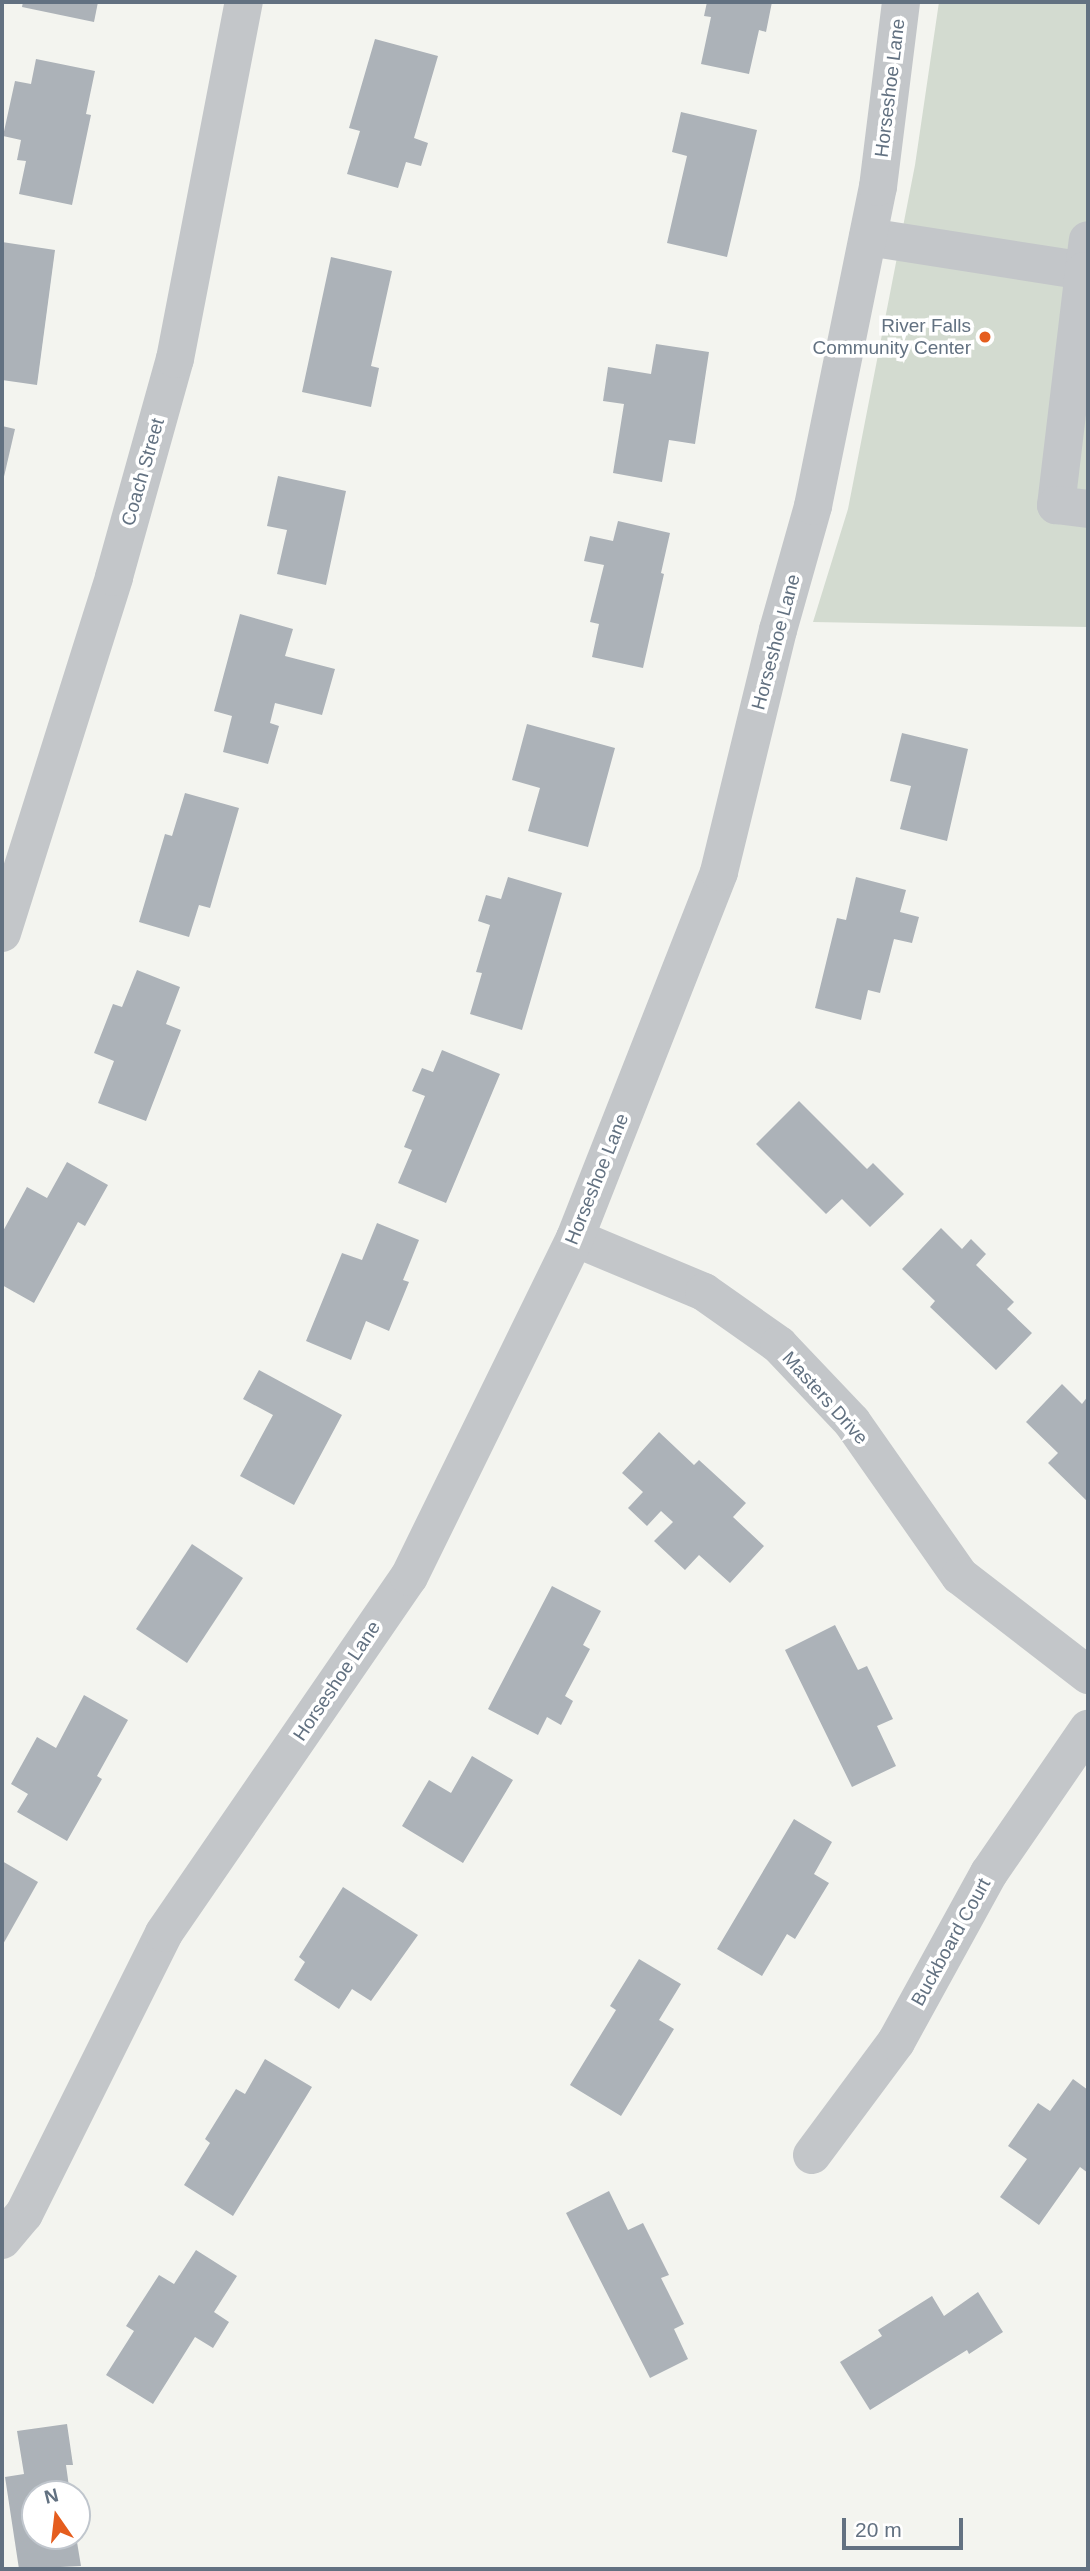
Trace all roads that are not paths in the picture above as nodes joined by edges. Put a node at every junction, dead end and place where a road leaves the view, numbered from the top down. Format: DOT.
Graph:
graph roads {
  1 [pos="244,2"];
  2 [pos="901,2"];
  3 [pos="868,237"];
  4 [pos="1086,255"];
  5 [pos="1088,509"];
  6 [pos="2,933"];
  7 [pos="575,1238"];
  8 [pos="1088,1675"];
  9 [pos="1088,1729"];
  10 [pos="812,2155"];
  11 [pos="2,2240"];
  1 -- 6 [label="street, Coach Street"];
  2 -- 3 [label="street, Horseshoe Lane"];
  3 -- 4 [label="street"];
  3 -- 7 [label="street, Horseshoe Lane"];
  4 -- 5 [label="street"];
  7 -- 8 [label="street, Masters Drive"];
  7 -- 11 [label="street, Horseshoe Lane"];
  9 -- 10 [label="street, Buckboard Court"];
}
